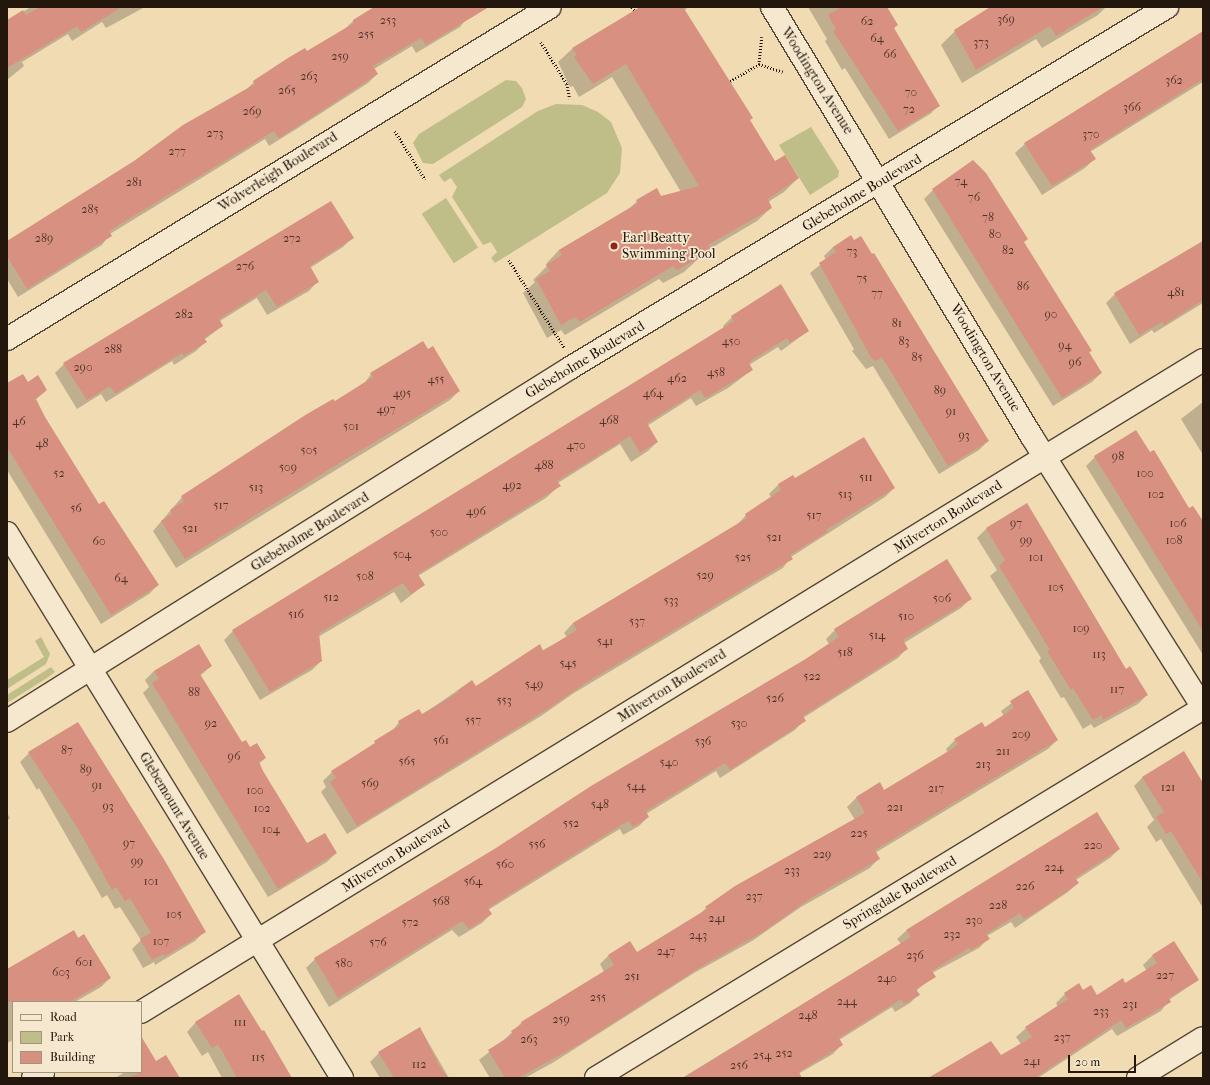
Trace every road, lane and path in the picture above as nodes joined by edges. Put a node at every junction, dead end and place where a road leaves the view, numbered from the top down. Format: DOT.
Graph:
graph roads {
  1 [pos="550,7"];
  2 [pos="772,7"];
  3 [pos="1167,7"];
  4 [pos="762,37"];
  5 [pos="541,42"];
  6 [pos="759,64"];
  7 [pos="783,72"];
  8 [pos="730,81"];
  9 [pos="570,99"];
  10 [pos="395,131"];
  11 [pos="425,179"];
  12 [pos="880,182"];
  13 [pos="508,260"];
  14 [pos="7,339"];
  15 [pos="566,349"];
  16 [pos="1203,360"];
  17 [pos="1045,457"];
  18 [pos="7,533"];
  19 [pos="91,669"];
  20 [pos="1203,708"];
  21 [pos="7,721"];
  22 [pos="257,942"];
  23 [pos="142,1011"];
  24 [pos="1203,1038"];
  25 [pos="342,1078"];
  26 [pos="596,1078"];
  27 [pos="1138,1078"];
  1 -- 14 [label="street, Wolverleigh Boulevard"];
  2 -- 12 [label="street, Woodington Avenue"];
  3 -- 12 [label="street, Glebeholme Boulevard"];
  4 -- 6 [label="path"];
  5 -- 9 [label="path"];
  6 -- 7 [label="path"];
  6 -- 8 [label="path"];
  10 -- 11 [label="path"];
  12 -- 17 [label="street, Woodington Avenue"];
  12 -- 19 [label="street, Glebeholme Boulevard"];
  13 -- 15 [label="path"];
  16 -- 17 [label="street, Milverton Boulevard"];
  17 -- 20 [label="street, Woodington Avenue"];
  17 -- 22 [label="street, Milverton Boulevard"];
  18 -- 19 [label="street, Glebemount Avenue"];
  19 -- 21 [label="street, Glebeholme Boulevard"];
  19 -- 22 [label="street, Glebemount Avenue"];
  20 -- 26 [label="street, Springdale Boulevard"];
  22 -- 23 [label="street, Milverton Boulevard"];
  22 -- 25 [label="street, Glebemount Avenue"];
  24 -- 27 [label="street"];
}
